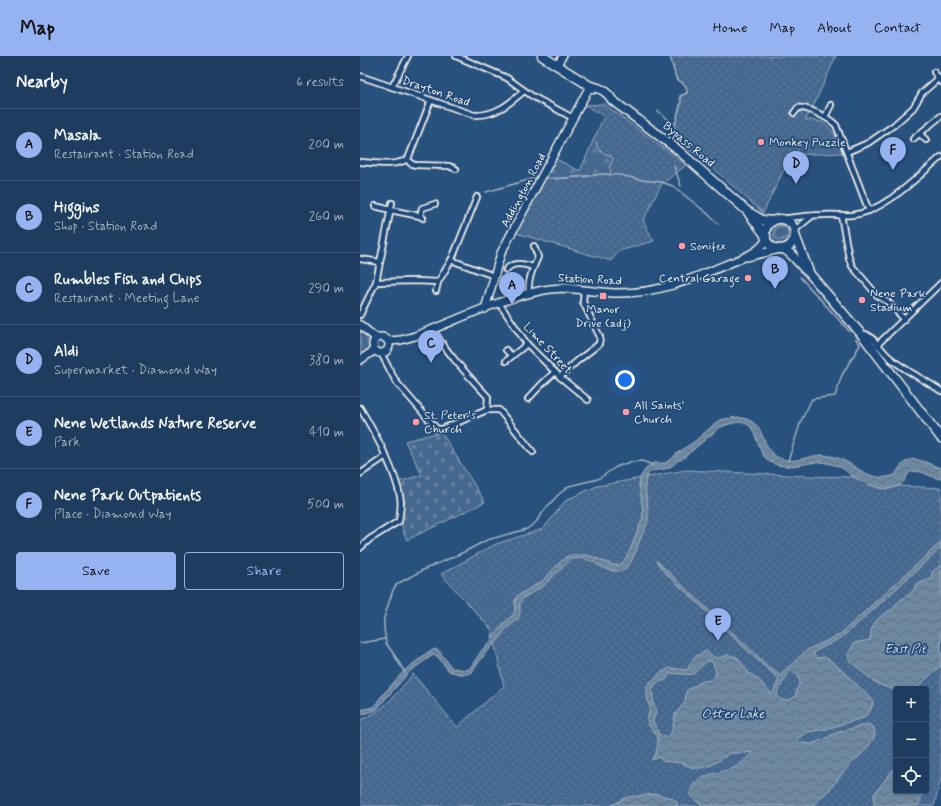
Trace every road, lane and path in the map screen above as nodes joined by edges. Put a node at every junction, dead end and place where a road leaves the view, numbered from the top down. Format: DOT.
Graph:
graph roads {
  1 [pos="408,56"];
  2 [pos="456,56"];
  3 [pos="542,56"];
  4 [pos="564,56"];
  5 [pos="557,65"];
  6 [pos="934,72"];
  7 [pos="360,76"];
  8 [pos="940,80"];
  9 [pos="590,86"];
  10 [pos="392,87"];
  11 [pos="524,91"];
  12 [pos="431,100"];
  13 [pos="831,105"];
  14 [pos="794,113"];
  15 [pos="941,116"];
  16 [pos="825,117"];
  17 [pos="573,118"];
  18 [pos="920,134"];
  19 [pos="913,139"];
  20 [pos="926,140"];
  21 [pos="847,152"];
  22 [pos="941,157"];
  23 [pos="408,159"];
  24 [pos="360,162"];
  25 [pos="456,169"];
  26 [pos="478,197"];
  27 [pos="392,203"];
  28 [pos="435,204"];
  29 [pos="374,206"];
  30 [pos="391,210"];
  31 [pos="747,211"];
  32 [pos="869,211"];
  33 [pos="841,215"];
  34 [pos="812,216"];
  35 [pos="777,220"];
  36 [pos="795,232"];
  37 [pos="766,237"];
  38 [pos="534,246"];
  39 [pos="782,249"];
  40 [pos="744,257"];
  41 [pos="360,259"];
  42 [pos="451,260"];
  43 [pos="380,262"];
  44 [pos="533,267"];
  45 [pos="506,270"];
  46 [pos="809,273"];
  47 [pos="494,276"];
  48 [pos="376,282"];
  49 [pos="438,282"];
  50 [pos="941,283"];
  51 [pos="584,290"];
  52 [pos="436,291"];
  53 [pos="529,294"];
  54 [pos="499,303"];
  55 [pos="485,309"];
  56 [pos="360,315"];
  57 [pos="904,319"];
  58 [pos="360,325"];
  59 [pos="433,330"];
  60 [pos="862,335"];
  61 [pos="376,338"];
  62 [pos="388,341"];
  63 [pos="527,344"];
  64 [pos="877,345"];
  65 [pos="506,350"];
  66 [pos="378,352"];
  67 [pos="512,356"];
  68 [pos="360,360"];
  69 [pos="506,361"];
  70 [pos="555,372"];
  71 [pos="560,377"];
  72 [pos="941,391"];
  73 [pos="528,399"];
  74 [pos="588,400"];
  75 [pos="360,408"];
  76 [pos="487,410"];
  77 [pos="941,438"];
  78 [pos="533,452"];
  79 [pos="386,456"];
  80 [pos="360,474"];
  81 [pos="360,548"];
  1 -- 10 [label="street"];
  2 -- 11 [label="street"];
  3 -- 5 [label="highway, Bypass Road"];
  4 -- 5 [label="street"];
  5 -- 9 [label="highway, Bypass Road"];
  6 -- 8 [label="street"];
  7 -- 10 [label="street, Drayton Road"];
  8 -- 21 [label="street"];
  9 -- 17 [label="main road, Addington Road"];
  9 -- 31 [label="highway, Bypass Road"];
  10 -- 12 [label="street, Drayton Road"];
  11 -- 12 [label="street, Drayton Road"];
  11 -- 17 [label="street"];
  12 -- 23 [label="street"];
  13 -- 16 [label="street"];
  14 -- 16 [label="street"];
  15 -- 18 [label="street"];
  16 -- 21 [label="street"];
  17 -- 47 [label="main road, Addington Road"];
  18 -- 19 [label="street"];
  18 -- 20 [label="street"];
  21 -- 32 [label="street"];
  22 -- 32 [label="street"];
  23 -- 24 [label="street"];
  23 -- 25 [label="street"];
  26 -- 42 [label="street"];
  27 -- 30 [label="street"];
  28 -- 30 [label="street"];
  29 -- 30 [label="street"];
  30 -- 43 [label="street"];
  31 -- 35 [label="highway, Bypass Road"];
  31 -- 37 [label="highway, Bypass Road"];
  32 -- 33 [label="street"];
  33 -- 34 [label="street"];
  33 -- 57 [label="street"];
  34 -- 35 [label="street"];
  34 -- 36 [label="street"];
  35 -- 36 [label="highway"];
  35 -- 37 [label="highway"];
  36 -- 39 [label="highway"];
  36 -- 46 [label="highway"];
  37 -- 39 [label="highway"];
  37 -- 40 [label="main road, Station Road"];
  38 -- 44 [label="street"];
  39 -- 40 [label="main road, Station Road"];
  39 -- 46 [label="highway"];
  40 -- 51 [label="main road, Station Road"];
  41 -- 43 [label="street"];
  42 -- 47 [label="street"];
  42 -- 49 [label="street"];
  43 -- 48 [label="street"];
  44 -- 45 [label="street"];
  44 -- 53 [label="street"];
  46 -- 60 [label="highway"];
  47 -- 55 [label="main road, Addington Road"];
  48 -- 49 [label="street"];
  48 -- 56 [label="street"];
  49 -- 52 [label="street"];
  50 -- 57 [label="street"];
  51 -- 53 [label="main road, Station Road"];
  51 -- 71 [label="street"];
  53 -- 54 [label="main road, Station Road"];
  54 -- 55 [label="main road, Station Road"];
  54 -- 63 [label="street, Lime Street"];
  55 -- 59 [label="main road, Station Road"];
  57 -- 64 [label="street"];
  58 -- 61 [label="main road"];
  59 -- 62 [label="main road, Station Road"];
  59 -- 76 [label="street"];
  60 -- 64 [label="street"];
  60 -- 77 [label="highway"];
  61 -- 62 [label="main road"];
  61 -- 66 [label="main road"];
  62 -- 66 [label="main road"];
  63 -- 67 [label="street"];
  63 -- 70 [label="street, Lime Street"];
  64 -- 72 [label="street"];
  65 -- 67 [label="street"];
  66 -- 68 [label="main road"];
  66 -- 76 [label="street"];
  67 -- 69 [label="street"];
  70 -- 71 [label="street, Lime Street"];
  70 -- 73 [label="street"];
  71 -- 74 [label="street, Lime Street"];
  75 -- 79 [label="street"];
  76 -- 78 [label="street"];
  79 -- 80 [label="street"];
  79 -- 81 [label="street"];
}
